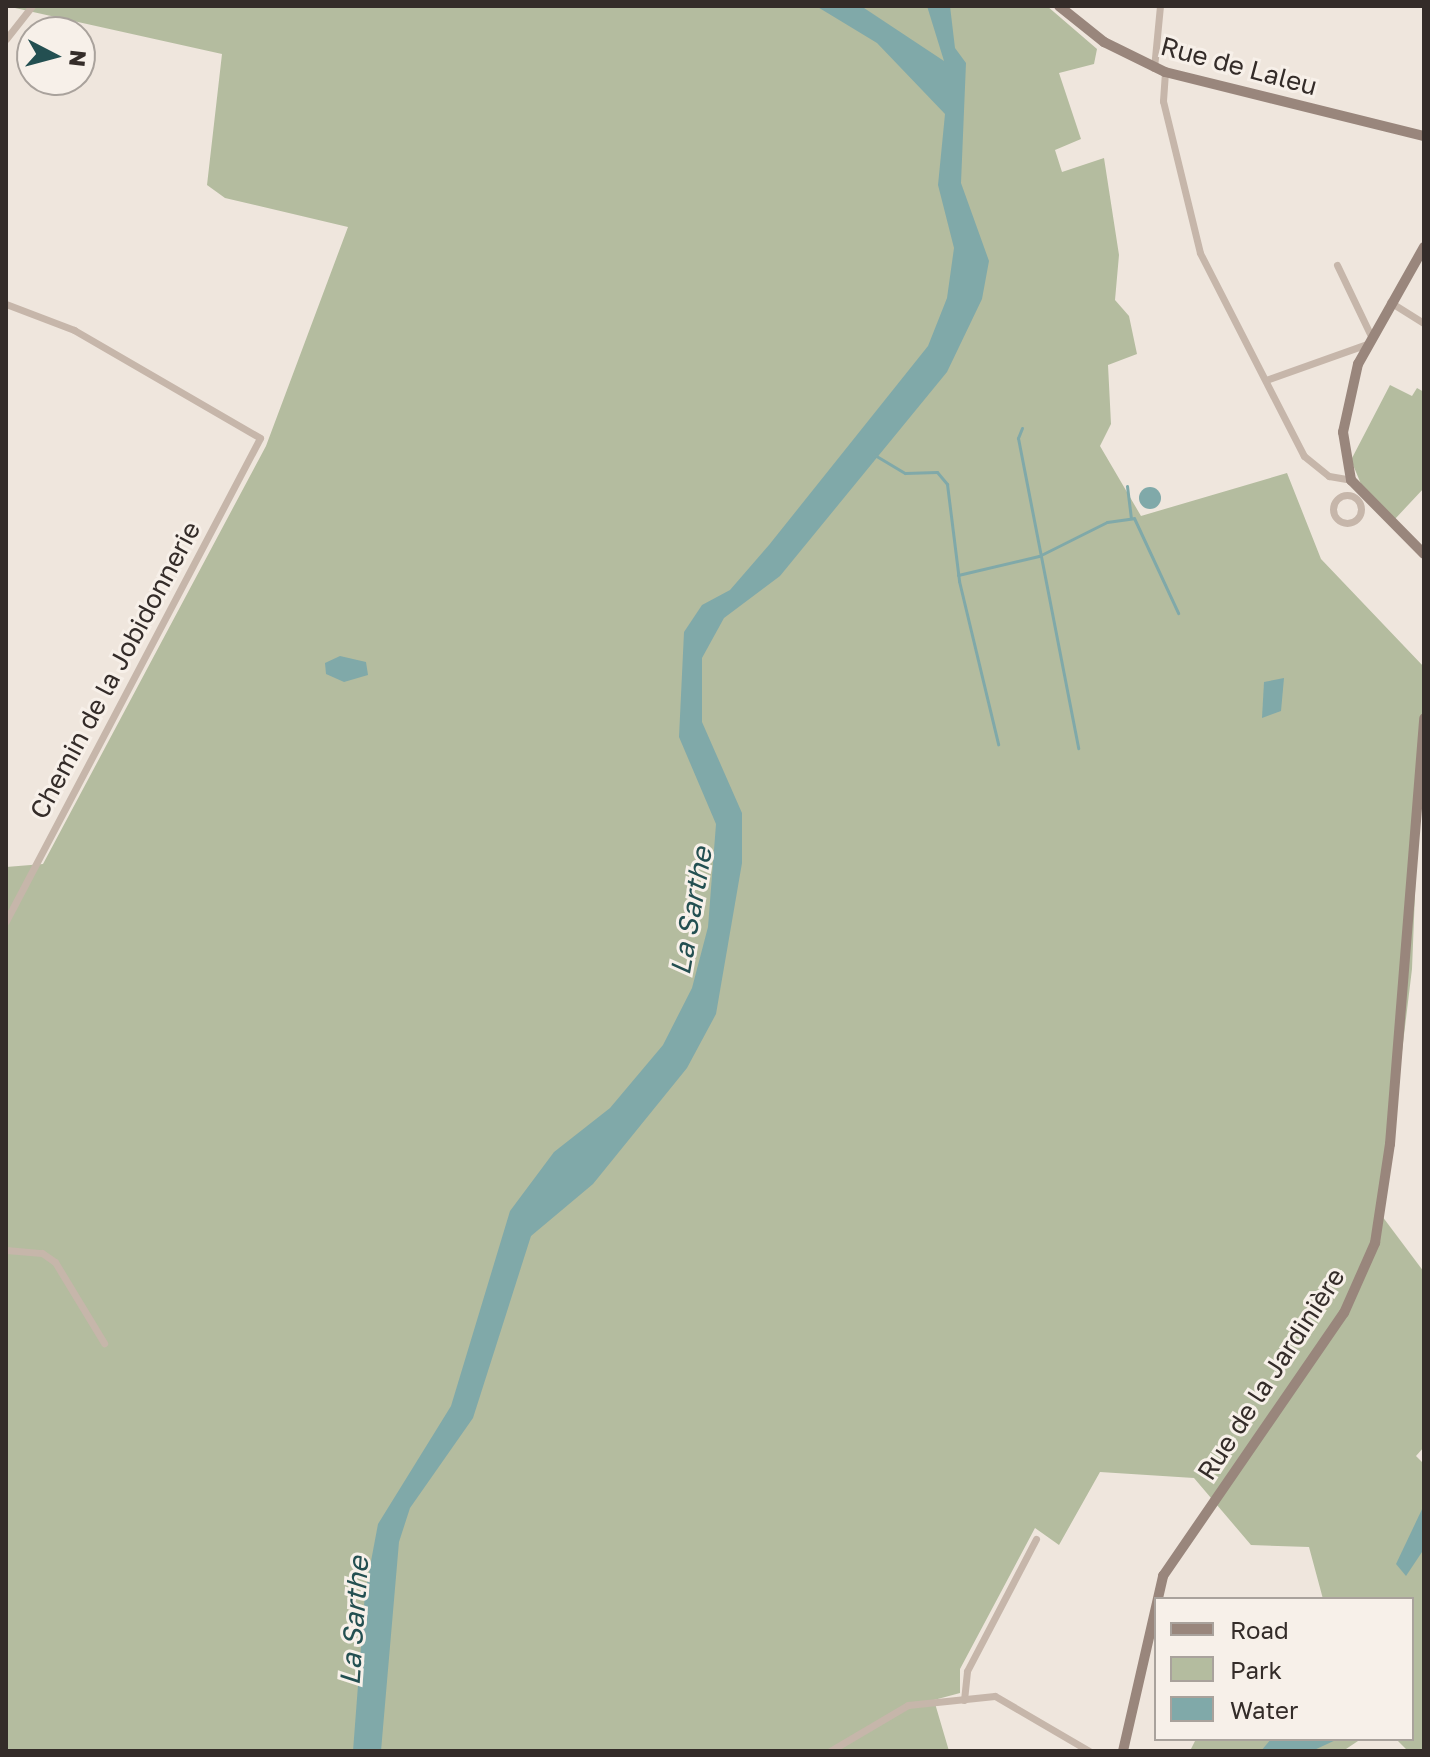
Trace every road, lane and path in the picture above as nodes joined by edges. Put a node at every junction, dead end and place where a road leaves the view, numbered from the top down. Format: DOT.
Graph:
graph roads {
  1 [pos="32,6"];
  2 [pos="1059,6"];
  3 [pos="1160,6"];
  4 [pos="6,39"];
  5 [pos="1159,70"];
  6 [pos="1424,136"];
  7 [pos="1424,247"];
  8 [pos="1337,265"];
  9 [pos="1390,302"];
  10 [pos="6,304"];
  11 [pos="1424,323"];
  12 [pos="1369,340"];
  13 [pos="1266,380"];
  14 [pos="1351,480"];
  15 [pos="1357,499"];
  16 [pos="1424,554"];
  17 [pos="1424,718"];
  18 [pos="6,921"];
  19 [pos="6,1250"];
  20 [pos="104,1343"];
  21 [pos="1036,1539"];
  22 [pos="1158,1597"];
  23 [pos="1154,1615"];
  24 [pos="964,1700"];
  25 [pos="830,1751"];
  26 [pos="1089,1751"];
  27 [pos="1123,1751"];
  1 -- 4 [label="street"];
  2 -- 5 [label="street, Rue de Laleu"];
  3 -- 5 [label="street"];
  5 -- 6 [label="street, Rue de Laleu"];
  5 -- 13 [label="street"];
  7 -- 9 [label="street"];
  8 -- 12 [label="street"];
  9 -- 11 [label="street"];
  9 -- 12 [label="street"];
  10 -- 18 [label="street, Chemin de la Jobidonnerie"];
  12 -- 13 [label="street"];
  12 -- 14 [label="street"];
  13 -- 14 [label="street"];
  14 -- 16 [label="street"];
  15 -- 15 [label="street"];
  17 -- 22 [label="street, Rue de la Jardinière"];
  19 -- 20 [label="street"];
  21 -- 24 [label="street"];
  23 -- 27 [label="street, Rue de la Jardinière"];
  24 -- 25 [label="street"];
  24 -- 26 [label="street"];
}
